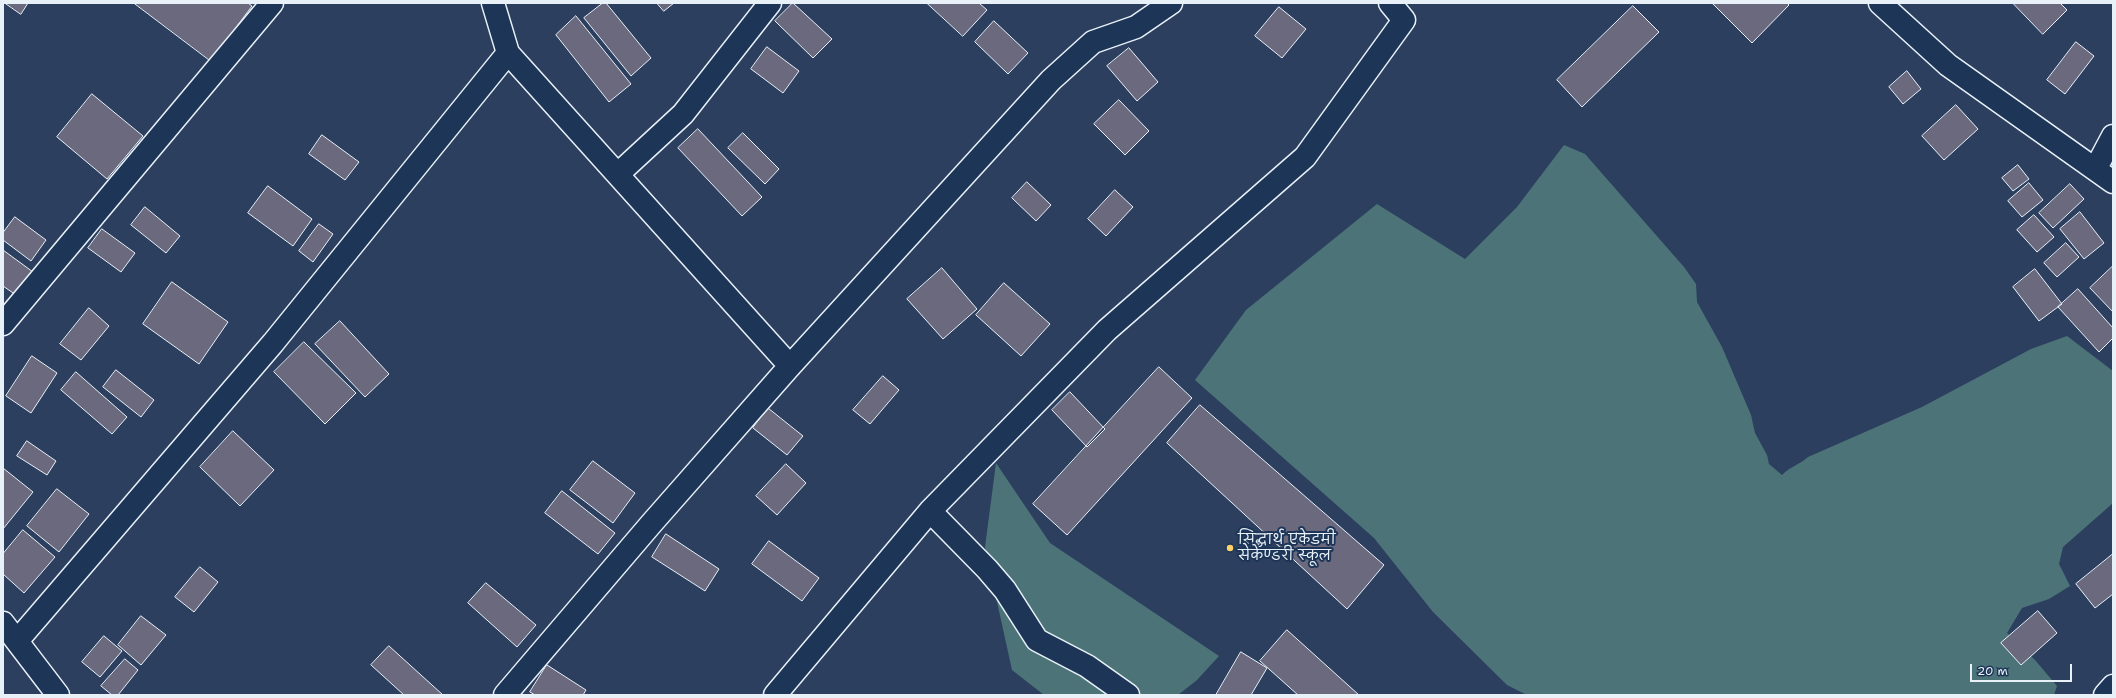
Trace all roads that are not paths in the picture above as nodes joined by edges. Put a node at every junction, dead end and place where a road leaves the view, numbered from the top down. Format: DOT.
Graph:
graph roads {
  1 [pos="272,3"];
  2 [pos="493,3"];
  3 [pos="770,3"];
  4 [pos="1171,3"];
  5 [pos="1390,3"];
  6 [pos="1880,3"];
  7 [pos="508,53"];
  8 [pos="2113,136"];
  9 [pos="2096,168"];
  10 [pos="618,174"];
  11 [pos="2113,182"];
  12 [pos="3,324"];
  13 [pos="790,366"];
  14 [pos="930,511"];
  15 [pos="3,623"];
  16 [pos="17,640"];
  17 [pos="2113,686"];
  18 [pos="58,695"];
  19 [pos="506,695"];
  20 [pos="775,695"];
  21 [pos="1128,695"];
  22 [pos="2105,695"];
  1 -- 12 [label="street"];
  2 -- 7 [label="street"];
  3 -- 10 [label="street"];
  4 -- 13 [label="street"];
  5 -- 14 [label="street"];
  6 -- 9 [label="street"];
  7 -- 10 [label="street"];
  7 -- 16 [label="street"];
  8 -- 9 [label="street"];
  9 -- 11 [label="street"];
  10 -- 13 [label="street"];
  13 -- 19 [label="street"];
  14 -- 20 [label="street"];
  14 -- 21 [label="street"];
  15 -- 16 [label="street"];
  16 -- 18 [label="street"];
  17 -- 22 [label="street"];
}
